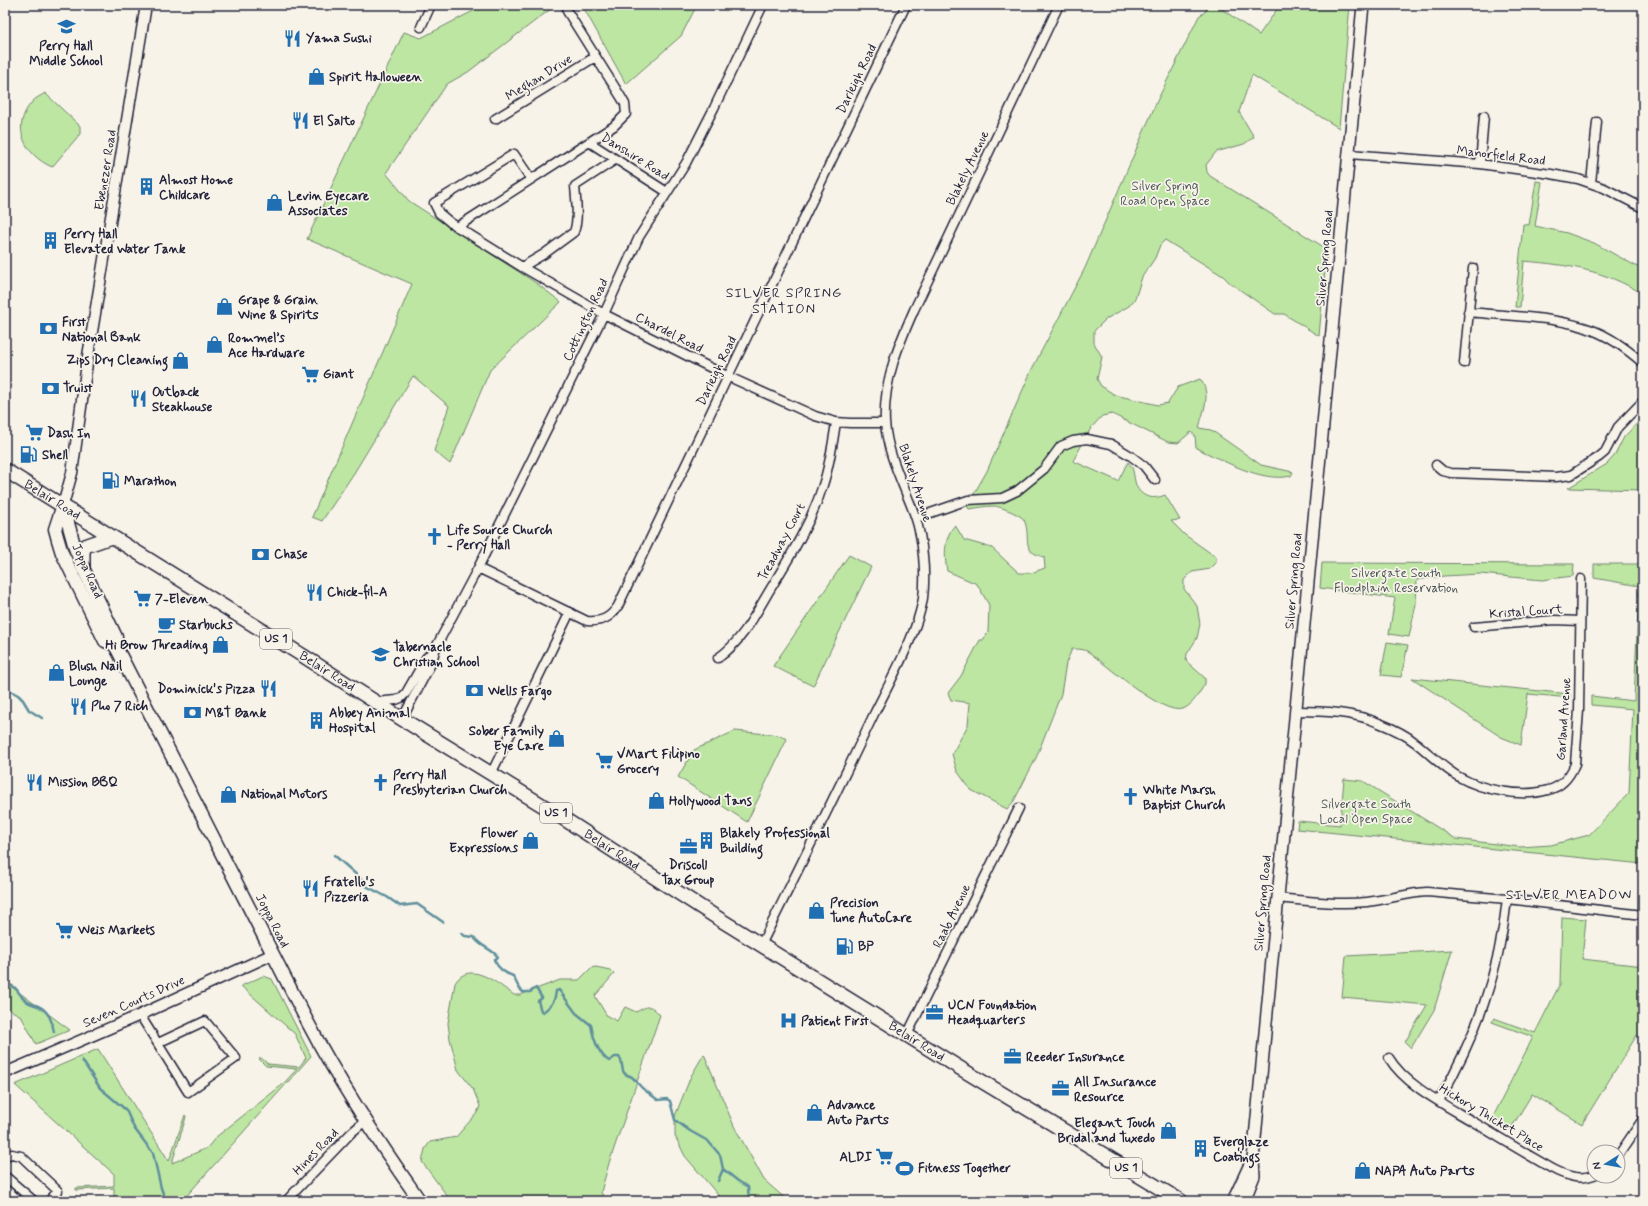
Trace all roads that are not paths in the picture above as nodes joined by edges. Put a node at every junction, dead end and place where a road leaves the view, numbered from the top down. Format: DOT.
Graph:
graph roads {
  1 [pos="146,5"];
  2 [pos="431,5"];
  3 [pos="763,5"];
  4 [pos="906,5"];
  5 [pos="1059,5"];
  6 [pos="1363,5"];
  7 [pos="567,11"];
  8 [pos="421,27"];
  9 [pos="595,57"];
  10 [pos="1484,116"];
  11 [pos="495,119"];
  12 [pos="1597,122"];
  13 [pos="589,142"];
  14 [pos="1349,154"];
  15 [pos="615,160"];
  16 [pos="1480,164"];
  17 [pos="531,179"];
  18 [pos="1591,183"];
  19 [pos="667,192"];
  20 [pos="1643,208"];
  21 [pos="457,227"];
  22 [pos="522,267"];
  23 [pos="1473,268"];
  24 [pos="1468,312"];
  25 [pos="604,314"];
  26 [pos="1464,363"];
  27 [pos="1643,363"];
  28 [pos="727,376"];
  29 [pos="1643,401"];
  30 [pos="836,422"];
  31 [pos="885,423"];
  32 [pos="1436,465"];
  33 [pos="5,470"];
  34 [pos="1155,480"];
  35 [pos="63,505"];
  36 [pos="916,518"];
  37 [pos="111,537"];
  38 [pos="83,568"];
  39 [pos="478,568"];
  40 [pos="1580,579"];
  41 [pos="570,612"];
  42 [pos="1580,621"];
  43 [pos="1474,628"];
  44 [pos="115,645"];
  45 [pos="436,647"];
  46 [pos="718,658"];
  47 [pos="375,702"];
  48 [pos="1296,711"];
  49 [pos="402,719"];
  50 [pos="491,774"];
  51 [pos="1019,808"];
  52 [pos="1278,898"];
  53 [pos="1507,899"];
  54 [pos="1643,915"];
  55 [pos="761,945"];
  56 [pos="273,954"];
  57 [pos="140,1015"];
  58 [pos="907,1034"];
  59 [pos="158,1043"];
  60 [pos="1389,1058"];
  61 [pos="5,1073"];
  62 [pos="1439,1101"];
  63 [pos="1643,1119"];
  64 [pos="365,1121"];
  65 [pos="1626,1144"];
  66 [pos="5,1156"];
  67 [pos="1252,1159"];
  68 [pos="5,1176"];
  69 [pos="1586,1176"];
  70 [pos="34,1201"];
  71 [pos="49,1201"];
  72 [pos="286,1201"];
  73 [pos="420,1201"];
  74 [pos="1181,1201"];
  75 [pos="1233,1201"];
  76 [pos="1244,1201"];
  1 -- 35 [label="street, Ebenezer Road"];
  2 -- 8 [label="street"];
  3 -- 19 [label="street, Cottington Road"];
  4 -- 28 [label="street, Darleigh Road"];
  5 -- 31 [label="street, Blakely Avenue"];
  6 -- 14 [label="main road, Silver Spring Road"];
  7 -- 9 [label="street"];
  9 -- 11 [label="street, Meghan Drive"];
  9 -- 13 [label="street"];
  10 -- 16 [label="street"];
  12 -- 18 [label="street"];
  13 -- 15 [label="street, Danshire Road"];
  13 -- 17 [label="street"];
  14 -- 16 [label="street, Manorfield Road"];
  14 -- 48 [label="main road, Silver Spring Road"];
  15 -- 19 [label="street, Danshire Road"];
  15 -- 22 [label="street"];
  16 -- 18 [label="street, Manorfield Road"];
  17 -- 21 [label="street"];
  17 -- 21 [label="street, Chardel Road"];
  18 -- 20 [label="street, Manorfield Road"];
  19 -- 25 [label="street, Cottington Road"];
  21 -- 22 [label="street, Chardel Road"];
  22 -- 25 [label="street, Chardel Road"];
  23 -- 24 [label="street"];
  24 -- 26 [label="street"];
  24 -- 27 [label="street"];
  25 -- 28 [label="street, Chardel Road"];
  25 -- 39 [label="street, Cottington Road"];
  28 -- 30 [label="street, Chardel Road"];
  28 -- 41 [label="street, Darleigh Road"];
  29 -- 32 [label="street"];
  30 -- 31 [label="street, Chardel Road"];
  30 -- 46 [label="street, Treadway Court"];
  31 -- 36 [label="street, Blakely Avenue"];
  33 -- 35 [label="highway, Belair Road / US 1"];
  34 -- 36 [label="street"];
  35 -- 37 [label="highway, Belair Road / US 1"];
  35 -- 38 [label="main road, Joppa Road"];
  35 -- 44 [label="main road, Joppa Road"];
  36 -- 55 [label="street, Blakely Avenue"];
  37 -- 38 [label="highway"];
  37 -- 47 [label="highway, Belair Road / US 1"];
  38 -- 44 [label="main road, Joppa Road"];
  39 -- 41 [label="street, Darleigh Road"];
  39 -- 45 [label="street, Cottington Road"];
  40 -- 42 [label="street, Garland Avenue"];
  41 -- 50 [label="street"];
  42 -- 43 [label="street, Kristal Court"];
  42 -- 48 [label="street, Garland Avenue"];
  44 -- 56 [label="main road, Joppa Road"];
  45 -- 47 [label="street, Cottington Road"];
  45 -- 49 [label="street, Cottington Road"];
  47 -- 49 [label="highway, Belair Road / US 1"];
  48 -- 52 [label="main road, Silver Spring Road"];
  49 -- 50 [label="highway, Belair Road / US 1"];
  50 -- 55 [label="highway, Belair Road / US 1"];
  51 -- 58 [label="street, Raab Avenue"];
  52 -- 53 [label="street"];
  52 -- 67 [label="main road, Silver Spring Road"];
  53 -- 54 [label="street"];
  53 -- 62 [label="street"];
  55 -- 58 [label="highway, Belair Road / US 1"];
  56 -- 57 [label="street, Seven Courts Drive"];
  56 -- 64 [label="main road, Joppa Road"];
  57 -- 59 [label="street"];
  57 -- 61 [label="street, Seven Courts Drive"];
  58 -- 74 [label="highway, Belair Road / US 1"];
  59 -- 59 [label="street"];
  60 -- 62 [label="street, Hickory Thicket Place"];
  62 -- 69 [label="street, Hickory Thicket Place"];
  63 -- 65 [label="street"];
  64 -- 72 [label="street, Hines Road"];
  64 -- 73 [label="main road, Joppa Road"];
  66 -- 71 [label="street"];
  67 -- 75 [label="main road, Silver Spring Road"];
  67 -- 76 [label="main road, Silver Spring Road"];
  68 -- 70 [label="street"];
}
